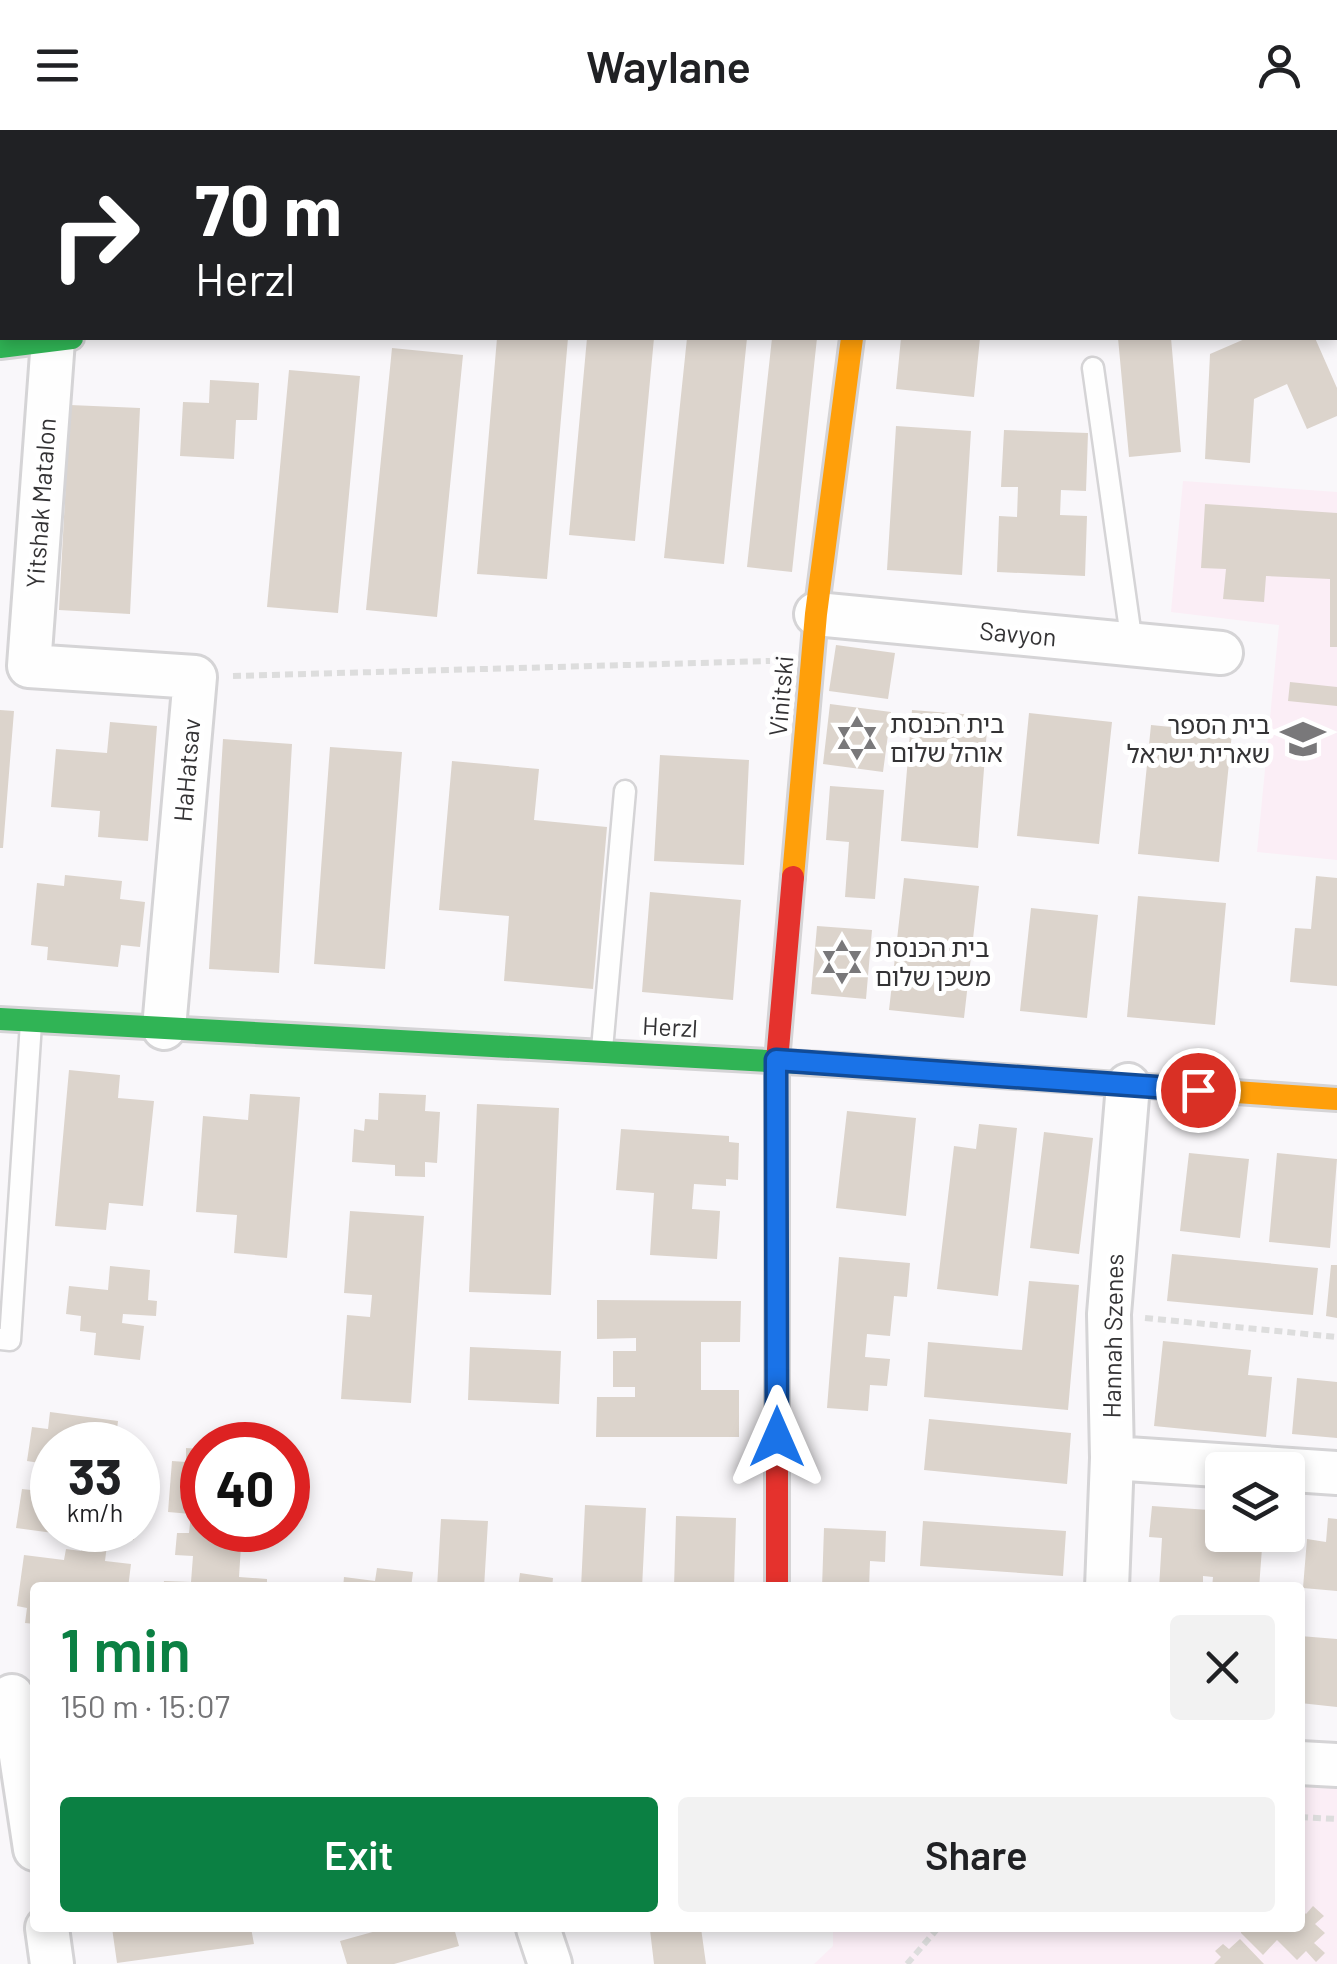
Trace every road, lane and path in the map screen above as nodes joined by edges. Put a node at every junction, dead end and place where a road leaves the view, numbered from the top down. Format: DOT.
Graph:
graph roads {
  1 [pos="55,340"];
  2 [pos="63,340"];
  3 [pos="852,340"];
  4 [pos="0,347"];
  5 [pos="1092,368"];
  6 [pos="816,614"];
  7 [pos="1132,644"];
  8 [pos="1221,653"];
  9 [pos="812,660"];
  10 [pos="195,677"];
  11 [pos="626,791"];
  12 [pos="0,1019"];
  13 [pos="32,1021"];
  14 [pos="164,1028"];
  15 [pos="602,1051"];
  16 [pos="776,1060"];
  17 [pos="1128,1085"];
  18 [pos="1337,1100"];
  19 [pos="9,1234"];
  20 [pos="1109,1314"];
  21 [pos="1337,1336"];
  22 [pos="0,1339"];
  23 [pos="1112,1458"];
  24 [pos="1337,1472"];
  25 [pos="777,1582"];
  26 [pos="1107,1582"];
  27 [pos="16,1696"];
  28 [pos="1305,1763"];
  29 [pos="1337,1765"];
  30 [pos="30,1809"];
  31 [pos="1305,1817"];
  32 [pos="1337,1819"];
  33 [pos="48,1932"];
  34 [pos="539,1932"];
  35 [pos="935,1932"];
  36 [pos="52,1964"];
  37 [pos="550,1964"];
  38 [pos="907,1964"];
  1 -- 4 [label="street"];
  2 -- 10 [label="street, Yitshak Matalon"];
  3 -- 6 [label="street, Vinitski"];
  5 -- 7 [label="lane"];
  6 -- 7 [label="street, Savyon"];
  6 -- 9 [label="street, Vinitski"];
  7 -- 8 [label="street, Savyon"];
  9 -- 10 [label="path"];
  9 -- 16 [label="street, Vinitski"];
  10 -- 14 [label="street, HaHatsav"];
  11 -- 15 [label="lane"];
  12 -- 13 [label="street, Herzl"];
  13 -- 14 [label="street, Herzl"];
  13 -- 19 [label="lane"];
  14 -- 15 [label="street, Herzl"];
  15 -- 16 [label="street, Herzl"];
  16 -- 17 [label="street, Herzl"];
  16 -- 25 [label="street, Vinitski"];
  17 -- 18 [label="street, Herzl"];
  17 -- 20 [label="street, Hannah Szenes"];
  19 -- 22 [label="lane"];
  20 -- 21 [label="path"];
  20 -- 23 [label="street, Hannah Szenes"];
  23 -- 24 [label="street"];
  23 -- 26 [label="street, Hannah Szenes"];
  27 -- 30 [label="street"];
  28 -- 29 [label="street"];
  31 -- 32 [label="path"];
  33 -- 36 [label="street"];
  34 -- 37 [label="street"];
  35 -- 38 [label="path"];
}
